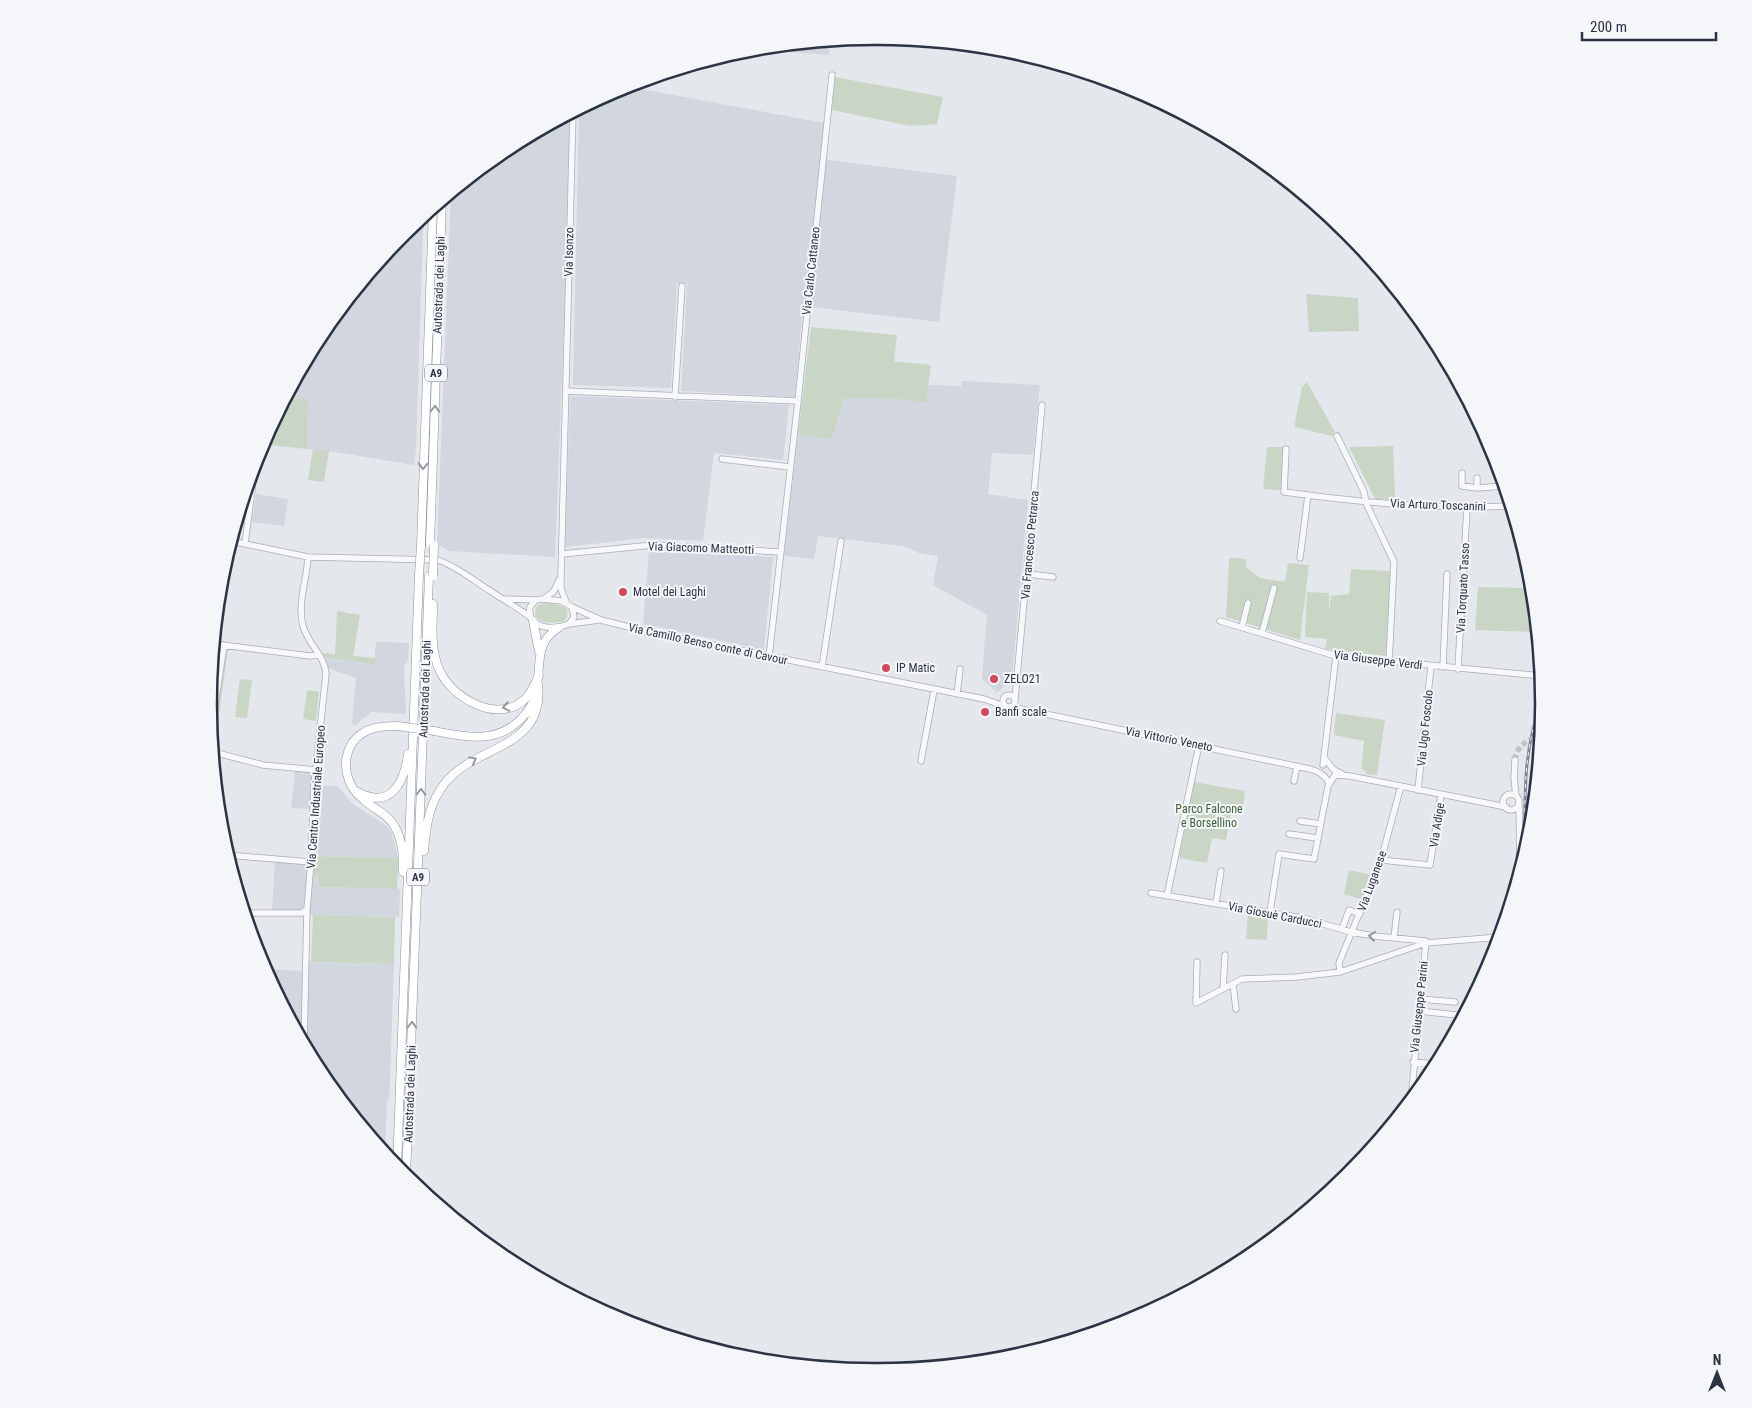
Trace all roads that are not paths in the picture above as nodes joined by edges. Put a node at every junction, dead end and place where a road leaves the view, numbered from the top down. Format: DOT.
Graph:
graph roads {
  1 [pos="832,75"];
  2 [pos="573,119"];
  3 [pos="442,208"];
  4 [pos="433,217"];
  5 [pos="682,286"];
  6 [pos="566,391"];
  7 [pos="675,397"];
  8 [pos="798,401"];
  9 [pos="1042,405"];
  10 [pos="1337,436"];
  11 [pos="1286,449"];
  12 [pos="722,459"];
  13 [pos="790,467"];
  14 [pos="1462,473"];
  15 [pos="1477,478"];
  16 [pos="1498,487"];
  17 [pos="1477,488"];
  18 [pos="252,493"];
  19 [pos="1308,495"];
  20 [pos="1366,503"];
  21 [pos="1505,506"];
  22 [pos="1467,508"];
  23 [pos="841,541"];
  24 [pos="237,542"];
  25 [pos="245,544"];
  26 [pos="780,552"];
  27 [pos="562,554"];
  28 [pos="308,557"];
  29 [pos="1300,558"];
  30 [pos="1028,574"];
  31 [pos="1447,574"];
  32 [pos="431,576"];
  33 [pos="560,576"];
  34 [pos="1053,577"];
  35 [pos="1274,588"];
  36 [pos="543,598"];
  37 [pos="504,599"];
  38 [pos="536,600"];
  39 [pos="1248,603"];
  40 [pos="570,605"];
  41 [pos="418,612"];
  42 [pos="532,620"];
  43 [pos="601,620"];
  44 [pos="1220,621"];
  45 [pos="570,624"];
  46 [pos="1242,627"];
  47 [pos="558,628"];
  48 [pos="1262,633"];
  49 [pos="220,645"];
  50 [pos="224,645"];
  51 [pos="319,655"];
  52 [pos="1336,656"];
  53 [pos="769,657"];
  54 [pos="540,658"];
  55 [pos="1389,662"];
  56 [pos="1431,666"];
  57 [pos="822,667"];
  58 [pos="1443,667"];
  59 [pos="960,669"];
  60 [pos="1458,669"];
  61 [pos="539,675"];
  62 [pos="1534,675"];
  63 [pos="538,684"];
  64 [pos="1016,684"];
  65 [pos="217,690"];
  66 [pos="934,690"];
  67 [pos="957,694"];
  68 [pos="1006,696"];
  69 [pos="984,699"];
  70 [pos="1014,702"];
  71 [pos="1004,706"];
  72 [pos="1198,745"];
  73 [pos="219,753"];
  74 [pos="1515,760"];
  75 [pos="921,761"];
  76 [pos="1296,766"];
  77 [pos="1328,769"];
  78 [pos="316,770"];
  79 [pos="1514,778"];
  80 [pos="1327,780"];
  81 [pos="1294,781"];
  82 [pos="1400,786"];
  83 [pos="353,789"];
  84 [pos="1418,790"];
  85 [pos="1441,795"];
  86 [pos="1516,796"];
  87 [pos="1506,797"];
  88 [pos="1519,804"];
  89 [pos="1494,805"];
  90 [pos="1506,807"];
  91 [pos="1513,809"];
  92 [pos="1518,816"];
  93 [pos="1300,821"];
  94 [pos="1321,824"];
  95 [pos="1289,834"];
  96 [pos="1317,838"];
  97 [pos="1519,846"];
  98 [pos="235,856"];
  99 [pos="1381,860"];
  100 [pos="311,862"];
  101 [pos="1220,871"];
  102 [pos="1151,893"];
  103 [pos="1167,896"];
  104 [pos="1216,903"];
  105 [pos="251,912"];
  106 [pos="1270,912"];
  107 [pos="1397,912"];
  108 [pos="305,913"];
  109 [pos="1360,914"];
  110 [pos="1342,929"];
  111 [pos="1351,932"];
  112 [pos="1394,938"];
  113 [pos="1492,938"];
  114 [pos="1426,943"];
  115 [pos="1226,955"];
  116 [pos="1198,962"];
  117 [pos="415,965"];
  118 [pos="1340,972"];
  119 [pos="1233,984"];
  120 [pos="1223,989"];
  121 [pos="1421,999"];
  122 [pos="1455,1002"];
  123 [pos="1236,1009"];
  124 [pos="1420,1012"];
  125 [pos="1457,1014"];
  126 [pos="304,1032"];
  127 [pos="402,1034"];
  128 [pos="1413,1062"];
  129 [pos="1428,1063"];
  130 [pos="1411,1088"];
  131 [pos="397,1157"];
  132 [pos="406,1166"];
  1 -- 8 [label="street, Via Carlo Cattaneo"];
  2 -- 6 [label="street, Via Isonzo"];
  32 -- 3 [label="highway, Autostrada dei Laghi / A9, one-way"];
  4 -- 41 [label="highway, Autostrada dei Laghi / A9, one-way, bridge"];
  5 -- 7 [label="street"];
  6 -- 7 [label="street"];
  6 -- 27 [label="street, Via Isonzo"];
  7 -- 8 [label="street"];
  8 -- 13 [label="street, Via Carlo Cattaneo"];
  9 -- 30 [label="street, Via Francesco Petrarca"];
  10 -- 20 [label="street"];
  11 -- 19 [label="street, Via Arturo Toscanini"];
  12 -- 13 [label="street"];
  13 -- 26 [label="street, Via Carlo Cattaneo"];
  14 -- 17 [label="street"];
  15 -- 17 [label="street"];
  16 -- 17 [label="street"];
  18 -- 25 [label="street"];
  19 -- 20 [label="street, Via Arturo Toscanini"];
  19 -- 29 [label="street"];
  20 -- 22 [label="street, Via Arturo Toscanini"];
  20 -- 55 [label="street"];
  21 -- 22 [label="street, Via Arturo Toscanini"];
  22 -- 60 [label="street, Via Torquato Tasso"];
  23 -- 57 [label="street"];
  24 -- 25 [label="street"];
  25 -- 28 [label="street"];
  26 -- 27 [label="street, Via Giacomo Matteotti"];
  26 -- 53 [label="street, Via Carlo Cattaneo"];
  27 -- 33 [label="street, Via Isonzo"];
  28 -- 37 [label="street"];
  28 -- 51 [label="street, Via Centro Industriale Europeo"];
  30 -- 34 [label="street"];
  30 -- 64 [label="street, Via Francesco Petrarca"];
  31 -- 58 [label="street"];
  61 -- 32 [label="highway, one-way"];
  117 -- 32 [label="highway, Autostrada dei Laghi / A9, one-way"];
  33 -- 36 [label="street, Via Isonzo"];
  33 -- 40 [label="street, Via Isonzo"];
  35 -- 48 [label="street"];
  36 -- 38 [label="street"];
  36 -- 40 [label="street"];
  37 -- 38 [label="street"];
  37 -- 42 [label="street"];
  38 -- 42 [label="street"];
  39 -- 46 [label="street"];
  40 -- 43 [label="street, Via Camillo Benso conte di Cavour"];
  40 -- 45 [label="street"];
  41 -- 83 [label="highway"];
  41 -- 127 [label="highway, Autostrada dei Laghi / A9"];
  42 -- 47 [label="street"];
  42 -- 54 [label="highway"];
  43 -- 45 [label="street, Via Camillo Benso conte di Cavour"];
  43 -- 53 [label="street, Via Camillo Benso conte di Cavour"];
  44 -- 46 [label="street, Via Giuseppe Verdi"];
  45 -- 47 [label="street"];
  46 -- 48 [label="street, Via Giuseppe Verdi"];
  47 -- 54 [label="highway"];
  48 -- 52 [label="street, Via Giuseppe Verdi"];
  49 -- 50 [label="street"];
  50 -- 51 [label="street"];
  50 -- 65 [label="street"];
  51 -- 78 [label="street, Via Centro Industriale Europeo"];
  52 -- 55 [label="street, Via Giuseppe Verdi"];
  52 -- 77 [label="street"];
  53 -- 57 [label="street, Via Camillo Benso conte di Cavour"];
  54 -- 61 [label="highway"];
  55 -- 56 [label="street, Via Giuseppe Verdi"];
  56 -- 58 [label="street, Via Giuseppe Verdi"];
  56 -- 84 [label="street, Via Ugo Foscolo"];
  57 -- 66 [label="street"];
  58 -- 60 [label="street, Via Giuseppe Verdi"];
  59 -- 67 [label="street"];
  60 -- 62 [label="street, Via Giuseppe Verdi"];
  61 -- 63 [label="highway"];
  63 -- 83 [label="highway, bridge"];
  117 -- 63 [label="highway, one-way"];
  64 -- 68 [label="street"];
  64 -- 70 [label="street, Via Francesco Petrarca"];
  66 -- 67 [label="street"];
  66 -- 75 [label="street"];
  67 -- 69 [label="street"];
  68 -- 69 [label="street"];
  68 -- 70 [label="street, Via Vittorio Veneto"];
  68 -- 71 [label="street"];
  69 -- 71 [label="street"];
  70 -- 71 [label="street"];
  70 -- 72 [label="street, Via Vittorio Veneto"];
  72 -- 76 [label="street, Via Vittorio Veneto"];
  72 -- 103 [label="street"];
  73 -- 78 [label="street"];
  74 -- 79 [label="street"];
  76 -- 77 [label="street, Via Vittorio Veneto"];
  76 -- 81 [label="street"];
  77 -- 80 [label="street"];
  77 -- 80 [label="street"];
  77 -- 82 [label="street"];
  78 -- 100 [label="street, Via Centro Industriale Europeo"];
  79 -- 86 [label="street"];
  79 -- 87 [label="street"];
  80 -- 94 [label="street"];
  82 -- 84 [label="street"];
  82 -- 99 [label="street, Via Luganese"];
  83 -- 127 [label="highway"];
  84 -- 85 [label="street"];
  85 -- 89 [label="street"];
  85 -- 99 [label="street, Via Adige"];
  86 -- 87 [label="street"];
  86 -- 88 [label="street"];
  87 -- 89 [label="street"];
  87 -- 90 [label="street"];
  88 -- 91 [label="street"];
  88 -- 92 [label="street"];
  89 -- 90 [label="street"];
  90 -- 91 [label="street"];
  91 -- 92 [label="street"];
  92 -- 97 [label="street"];
  93 -- 94 [label="street"];
  94 -- 96 [label="street"];
  95 -- 96 [label="street"];
  96 -- 106 [label="street"];
  98 -- 100 [label="street"];
  99 -- 109 [label="street, Via Luganese"];
  100 -- 108 [label="street, Via Centro Industriale Europeo"];
  101 -- 104 [label="street"];
  102 -- 103 [label="street, Via Giosuè Carducci"];
  103 -- 104 [label="street, Via Giosuè Carducci"];
  104 -- 106 [label="street, Via Giosuè Carducci"];
  105 -- 108 [label="street"];
  106 -- 110 [label="street, Via Giosuè Carducci"];
  107 -- 112 [label="street"];
  108 -- 126 [label="street, Via Centro Industriale Europeo"];
  109 -- 110 [label="street"];
  109 -- 111 [label="street, Via Luganese"];
  110 -- 111 [label="street, Via Giosuè Carducci"];
  112 -- 111 [label="street, Via Giosuè Carducci, one-way"];
  111 -- 118 [label="street, Via Luganese"];
  112 -- 114 [label="street, Via Giosuè Carducci"];
  113 -- 114 [label="street"];
  114 -- 118 [label="street"];
  114 -- 121 [label="street, Via Giuseppe Parini"];
  115 -- 120 [label="street"];
  116 -- 120 [label="street"];
  132 -- 117 [label="highway, Autostrada dei Laghi / A9, one-way"];
  118 -- 119 [label="street"];
  119 -- 120 [label="street"];
  119 -- 123 [label="street"];
  121 -- 122 [label="street"];
  121 -- 124 [label="street, Via Giuseppe Parini"];
  124 -- 125 [label="street"];
  124 -- 128 [label="street, Via Giuseppe Parini"];
  127 -- 131 [label="highway, Autostrada dei Laghi / A9"];
  128 -- 129 [label="street"];
  128 -- 130 [label="street, Via Giuseppe Parini"];
}
